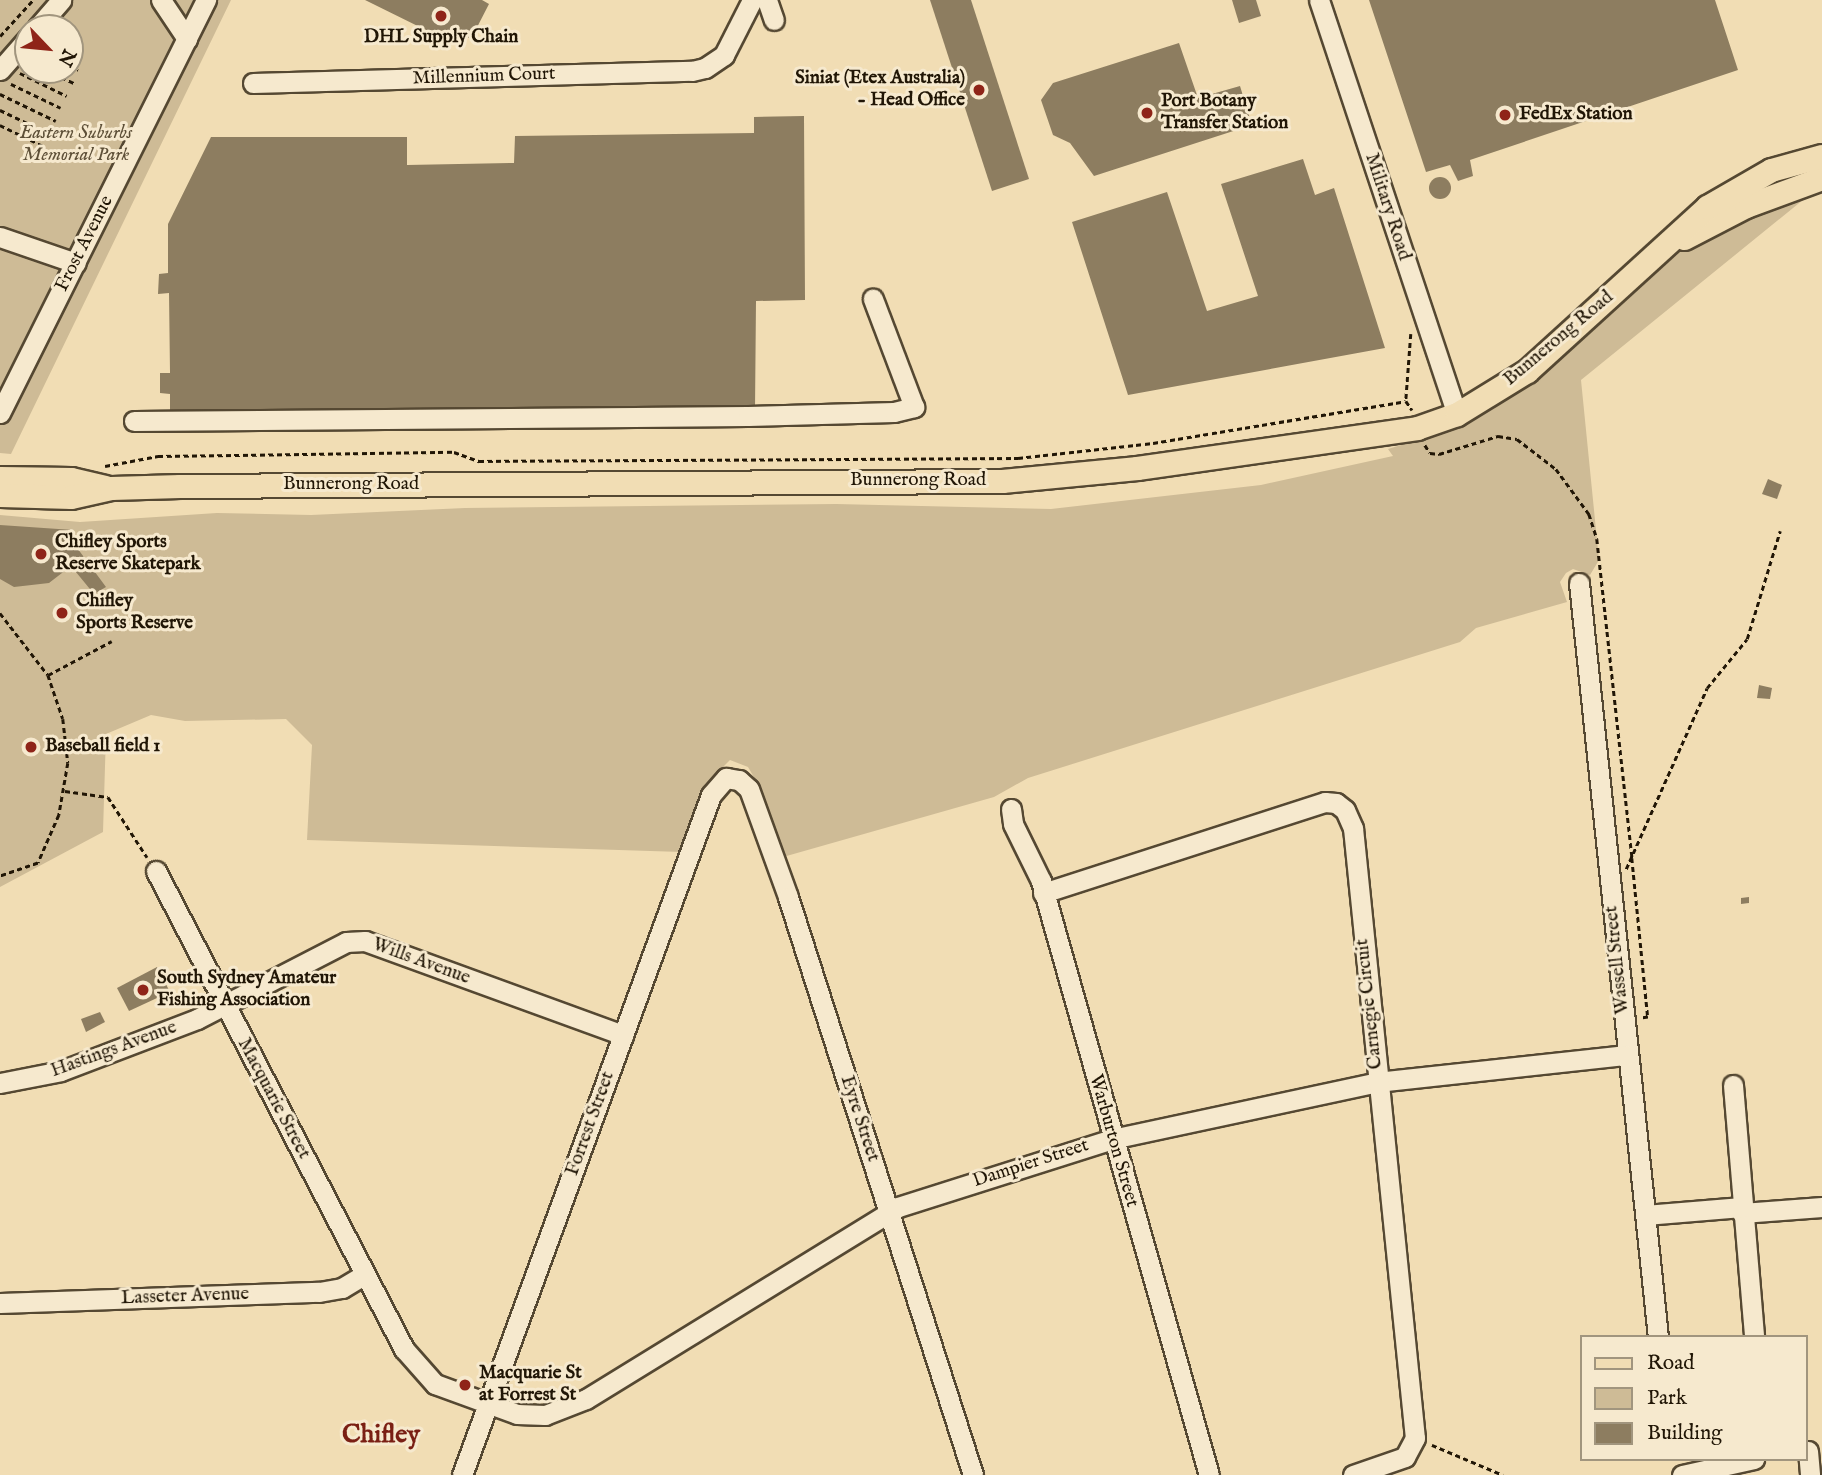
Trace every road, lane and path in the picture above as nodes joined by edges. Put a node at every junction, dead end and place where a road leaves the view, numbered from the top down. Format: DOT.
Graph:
graph roads {
  1 [pos="33,0"];
  2 [pos="61,0"];
  3 [pos="161,0"];
  4 [pos="206,0"];
  5 [pos="741,0"];
  6 [pos="752,0"];
  7 [pos="767,0"];
  8 [pos="1319,0"];
  9 [pos="49,14"];
  10 [pos="774,20"];
  11 [pos="0,37"];
  12 [pos="187,39"];
  13 [pos="14,58"];
  14 [pos="712,62"];
  15 [pos="4,73"];
  16 [pos="253,83"];
  17 [pos="0,94"];
  18 [pos="67,96"];
  19 [pos="61,108"];
  20 [pos="0,110"];
  21 [pos="56,121"];
  22 [pos="0,125"];
  23 [pos="50,134"];
  24 [pos="1822,139"];
  25 [pos="43,146"];
  26 [pos="1822,156"];
  27 [pos="1771,170"];
  28 [pos="1822,178"];
  29 [pos="0,237"];
  30 [pos="1660,251"];
  31 [pos="76,263"];
  32 [pos="873,299"];
  33 [pos="0,413"];
  34 [pos="1457,414"];
  35 [pos="134,421"];
  36 [pos="1417,428"];
  37 [pos="97,467"];
  38 [pos="0,478"];
  39 [pos="111,488"];
  40 [pos="0,495"];
  41 [pos="1780,531"];
  42 [pos="1580,583"];
  43 [pos="0,613"];
  44 [pos="112,641"];
  45 [pos="48,674"];
  46 [pos="726,778"];
  47 [pos="65,791"];
  48 [pos="1011,809"];
  49 [pos="1632,858"];
  50 [pos="156,871"];
  51 [pos="0,876"];
  52 [pos="1044,893"];
  53 [pos="1612,896"];
  54 [pos="224,1005"];
  55 [pos="1624,1020"];
  56 [pos="623,1035"];
  57 [pos="1627,1055"];
  58 [pos="1377,1082"];
  59 [pos="0,1083"];
  60 [pos="1733,1085"];
  61 [pos="1112,1139"];
  62 [pos="1822,1207"];
  63 [pos="1742,1210"];
  64 [pos="889,1211"];
  65 [pos="1645,1214"];
  66 [pos="365,1275"];
  67 [pos="0,1303"];
  68 [pos="1658,1335"];
  69 [pos="1754,1335"];
  70 [pos="489,1406"];
  71 [pos="1415,1438"];
  72 [pos="1812,1450"];
  73 [pos="1745,1461"];
  74 [pos="462,1475"];
  75 [pos="973,1475"];
  76 [pos="1209,1475"];
  77 [pos="1353,1475"];
  78 [pos="1503,1475"];
  79 [pos="1682,1475"];
  80 [pos="1810,1475"];
  1 -- 11 [label="path"];
  2 -- 9 [label="street"];
  3 -- 12 [label="street"];
  4 -- 12 [label="street, Frost Avenue"];
  5 -- 14 [label="street"];
  6 -- 14 [label="street"];
  7 -- 10 [label="street"];
  8 -- 34 [label="street, Military Road"];
  12 -- 31 [label="street, Frost Avenue"];
  13 -- 15 [label="street"];
  14 -- 16 [label="street, Millennium Court"];
  15 -- 18 [label="path"];
  15 -- 19 [label="path"];
  17 -- 21 [label="path"];
  20 -- 23 [label="path"];
  22 -- 25 [label="path"];
  24 -- 27 [label="main road"];
  26 -- 27 [label="main road, Bunnerong Road"];
  27 -- 30 [label="main road, Bunnerong Road"];
  28 -- 30 [label="main road, Bunnerong Road"];
  29 -- 31 [label="street"];
  30 -- 34 [label="main road, Bunnerong Road"];
  31 -- 33 [label="street, Frost Avenue"];
  32 -- 35 [label="street"];
  34 -- 36 [label="main road, Bunnerong Road"];
  36 -- 37 [label="path"];
  36 -- 39 [label="main road, Bunnerong Road"];
  36 -- 49 [label="path"];
  38 -- 39 [label="main road, Bunnerong Road"];
  39 -- 40 [label="main road, Bunnerong Road"];
  41 -- 49 [label="path"];
  42 -- 53 [label="street, Wassell Street"];
  43 -- 45 [label="path"];
  44 -- 45 [label="path"];
  45 -- 47 [label="path"];
  46 -- 56 [label="street, Forrest Street"];
  46 -- 64 [label="street, Eyre Street"];
  47 -- 50 [label="path"];
  47 -- 51 [label="path"];
  48 -- 52 [label="street, Warburton Street"];
  49 -- 53 [label="path"];
  49 -- 55 [label="path"];
  50 -- 54 [label="street, Macquarie Street"];
  52 -- 58 [label="street, Carnegie Circuit"];
  52 -- 61 [label="street, Warburton Street"];
  53 -- 55 [label="street, Wassell Street"];
  54 -- 56 [label="street, Wills Avenue"];
  54 -- 59 [label="street, Hastings Avenue"];
  54 -- 66 [label="street, Macquarie Street"];
  55 -- 57 [label="street, Wassell Street"];
  56 -- 70 [label="street, Forrest Street"];
  57 -- 58 [label="street, Dampier Street"];
  57 -- 65 [label="street, Wassell Street"];
  58 -- 61 [label="street, Dampier Street"];
  58 -- 71 [label="street, Carnegie Circuit"];
  60 -- 63 [label="street"];
  61 -- 64 [label="street, Dampier Street"];
  61 -- 76 [label="street, Warburton Street"];
  62 -- 63 [label="street"];
  63 -- 65 [label="street"];
  63 -- 69 [label="street"];
  64 -- 70 [label="street, Dampier Street"];
  64 -- 75 [label="street, Eyre Street"];
  65 -- 68 [label="street, Wassell Street"];
  66 -- 67 [label="street, Lasseter Avenue"];
  66 -- 70 [label="street, Macquarie Street"];
  70 -- 74 [label="street, Forrest Street"];
  71 -- 77 [label="street"];
  71 -- 78 [label="path"];
  72 -- 80 [label="street"];
  73 -- 79 [label="street"];
}
